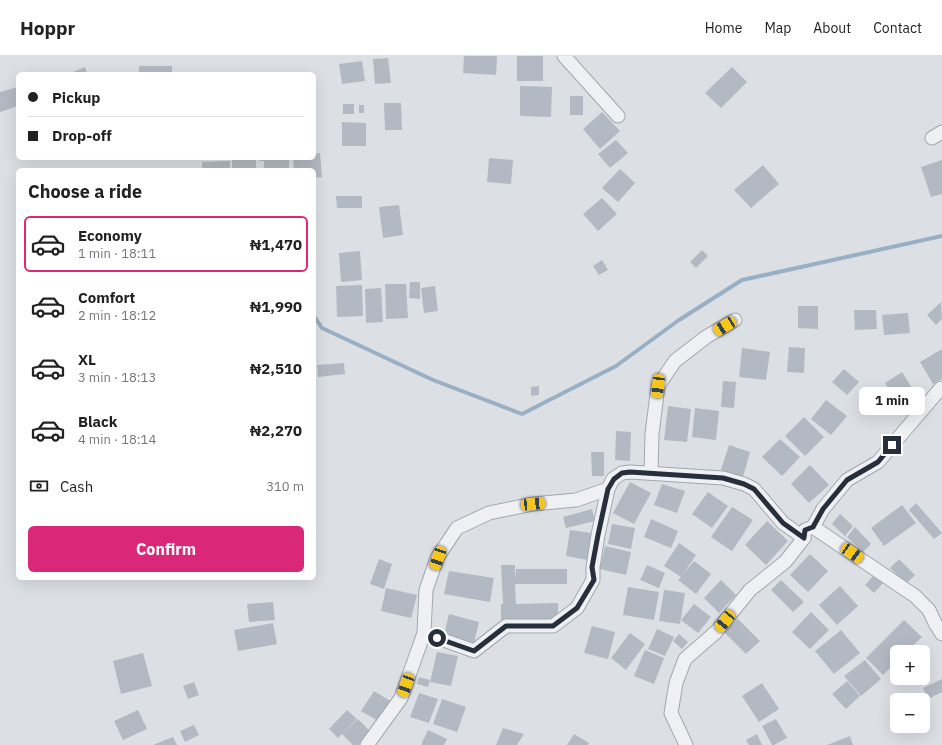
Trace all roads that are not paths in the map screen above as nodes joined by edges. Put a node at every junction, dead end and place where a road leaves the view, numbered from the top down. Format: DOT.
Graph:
graph roads {
  1 [pos="564,56"];
  2 [pos="618,116"];
  3 [pos="735,320"];
  4 [pos="942,388"];
  5 [pos="651,473"];
  6 [pos="608,489"];
  7 [pos="813,527"];
  8 [pos="804,538"];
  9 [pos="424,633"];
  10 [pos="942,634"];
  11 [pos="367,745"];
  12 [pos="686,745"];
  1 -- 2 [label="street"];
  3 -- 5 [label="street"];
  4 -- 7 [label="street"];
  5 -- 6 [label="street"];
  5 -- 8 [label="street"];
  6 -- 9 [label="street"];
  6 -- 9 [label="street"];
  7 -- 8 [label="street"];
  7 -- 10 [label="street"];
  8 -- 12 [label="street"];
  9 -- 11 [label="street"];
}
